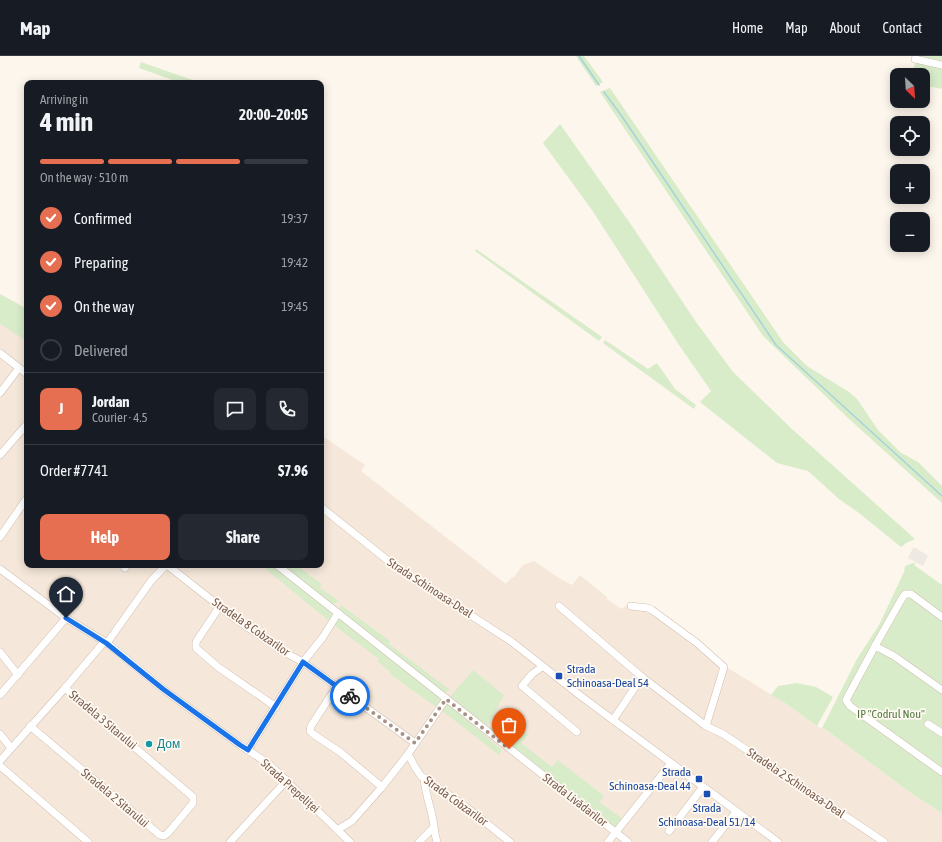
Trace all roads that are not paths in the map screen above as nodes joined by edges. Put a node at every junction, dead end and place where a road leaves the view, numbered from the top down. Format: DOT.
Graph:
graph roads {
  1 [pos="915,59"];
  2 [pos="942,65"];
  3 [pos="0,353"];
  4 [pos="19,368"];
  5 [pos="24,372"];
  6 [pos="0,393"];
  7 [pos="24,427"];
  8 [pos="0,455"];
  9 [pos="24,508"];
  10 [pos="324,509"];
  11 [pos="0,537"];
  12 [pos="163,568"];
  13 [pos="170,568"];
  14 [pos="280,568"];
  15 [pos="0,569"];
  16 [pos="220,606"];
  17 [pos="559,606"];
  18 [pos="631,606"];
  19 [pos="338,613"];
  20 [pos="942,617"];
  21 [pos="66,618"];
  22 [pos="105,642"];
  23 [pos="875,646"];
  24 [pos="0,652"];
  25 [pos="303,662"];
  26 [pos="542,667"];
  27 [pos="18,675"];
  28 [pos="642,677"];
  29 [pos="337,686"];
  30 [pos="65,688"];
  31 [pos="942,690"];
  32 [pos="0,695"];
  33 [pos="446,699"];
  34 [pos="276,707"];
  35 [pos="613,720"];
  36 [pos="928,724"];
  37 [pos="30,726"];
  38 [pos="706,726"];
  39 [pos="577,732"];
  40 [pos="942,733"];
  41 [pos="0,734"];
  42 [pos="415,743"];
  43 [pos="11,748"];
  44 [pos="248,750"];
  45 [pos="408,754"];
  46 [pos="0,761"];
  47 [pos="670,763"];
  48 [pos="0,766"];
  49 [pos="942,772"];
  50 [pos="424,778"];
  51 [pos="287,780"];
  52 [pos="382,787"];
  53 [pos="703,787"];
  54 [pos="294,788"];
  55 [pos="279,789"];
  56 [pos="194,799"];
  57 [pos="736,812"];
  58 [pos="433,828"];
  59 [pos="337,830"];
  60 [pos="669,831"];
  61 [pos="615,832"];
  62 [pos="88,842"];
  63 [pos="230,842"];
  64 [pos="350,842"];
  65 [pos="419,842"];
  66 [pos="437,842"];
  67 [pos="510,842"];
  68 [pos="608,842"];
  69 [pos="628,842"];
  70 [pos="712,842"];
  71 [pos="778,842"];
  72 [pos="884,842"];
  1 -- 2 [label="street"];
  3 -- 4 [label="street"];
  4 -- 5 [label="street"];
  4 -- 6 [label="street"];
  7 -- 8 [label="street"];
  9 -- 11 [label="street"];
  10 -- 26 [label="street, Strada Schinoasa-Deal"];
  12 -- 22 [label="street"];
  13 -- 16 [label="street, Stradela 8 Cobzarilor"];
  14 -- 19 [label="street, Strada Livădarilor"];
  15 -- 21 [label="street, Strada Prepeliței"];
  16 -- 25 [label="street, Stradela 8 Cobzarilor"];
  16 -- 34 [label="street"];
  17 -- 28 [label="street, Stradela 2 Schinoasa-Deal"];
  18 -- 38 [label="street"];
  19 -- 25 [label="street"];
  19 -- 33 [label="street, Strada Livădarilor"];
  20 -- 23 [label="street"];
  21 -- 22 [label="street, Strada Prepeliței"];
  21 -- 27 [label="street"];
  22 -- 30 [label="street"];
  22 -- 44 [label="street, Strada Prepeliței"];
  23 -- 31 [label="street"];
  23 -- 49 [label="street"];
  24 -- 27 [label="street"];
  25 -- 29 [label="street, Stradela 8 Cobzarilor"];
  25 -- 34 [label="street"];
  26 -- 35 [label="street, Strada Schinoasa-Deal"];
  26 -- 39 [label="street"];
  27 -- 32 [label="street"];
  28 -- 35 [label="street"];
  28 -- 38 [label="street, Stradela 2 Schinoasa-Deal"];
  29 -- 42 [label="street, Stradela 8 Cobzarilor"];
  29 -- 52 [label="street"];
  30 -- 37 [label="street"];
  30 -- 56 [label="street, Stradela 3 Sitarului"];
  33 -- 42 [label="street"];
  33 -- 61 [label="street, Strada Livădarilor"];
  34 -- 44 [label="street"];
  35 -- 47 [label="street, Strada Schinoasa-Deal"];
  36 -- 40 [label="street"];
  37 -- 43 [label="street"];
  37 -- 56 [label="street, Stradela 2 Sitarului"];
  38 -- 72 [label="street, Stradela 2 Schinoasa-Deal"];
  41 -- 43 [label="street"];
  42 -- 45 [label="street"];
  43 -- 46 [label="street"];
  44 -- 51 [label="street, Strada Prepeliței"];
  45 -- 50 [label="street, Strada Cobzarilor"];
  45 -- 52 [label="street"];
  47 -- 53 [label="street, Strada Schinoasa-Deal"];
  47 -- 61 [label="street"];
  48 -- 62 [label="street"];
  50 -- 58 [label="street"];
  50 -- 67 [label="street, Strada Cobzarilor"];
  51 -- 54 [label="street, Strada Prepeliței"];
  51 -- 55 [label="street"];
  52 -- 59 [label="street"];
  53 -- 57 [label="street, Strada Schinoasa-Deal"];
  53 -- 60 [label="street"];
  54 -- 55 [label="street"];
  54 -- 59 [label="street, Strada Prepeliței"];
  55 -- 63 [label="street"];
  57 -- 70 [label="street"];
  57 -- 71 [label="street, Strada Schinoasa-Deal"];
  58 -- 65 [label="street"];
  58 -- 66 [label="street"];
  59 -- 64 [label="street, Strada Prepeliței"];
  61 -- 68 [label="street"];
  61 -- 69 [label="street, Strada Livădarilor"];
}
